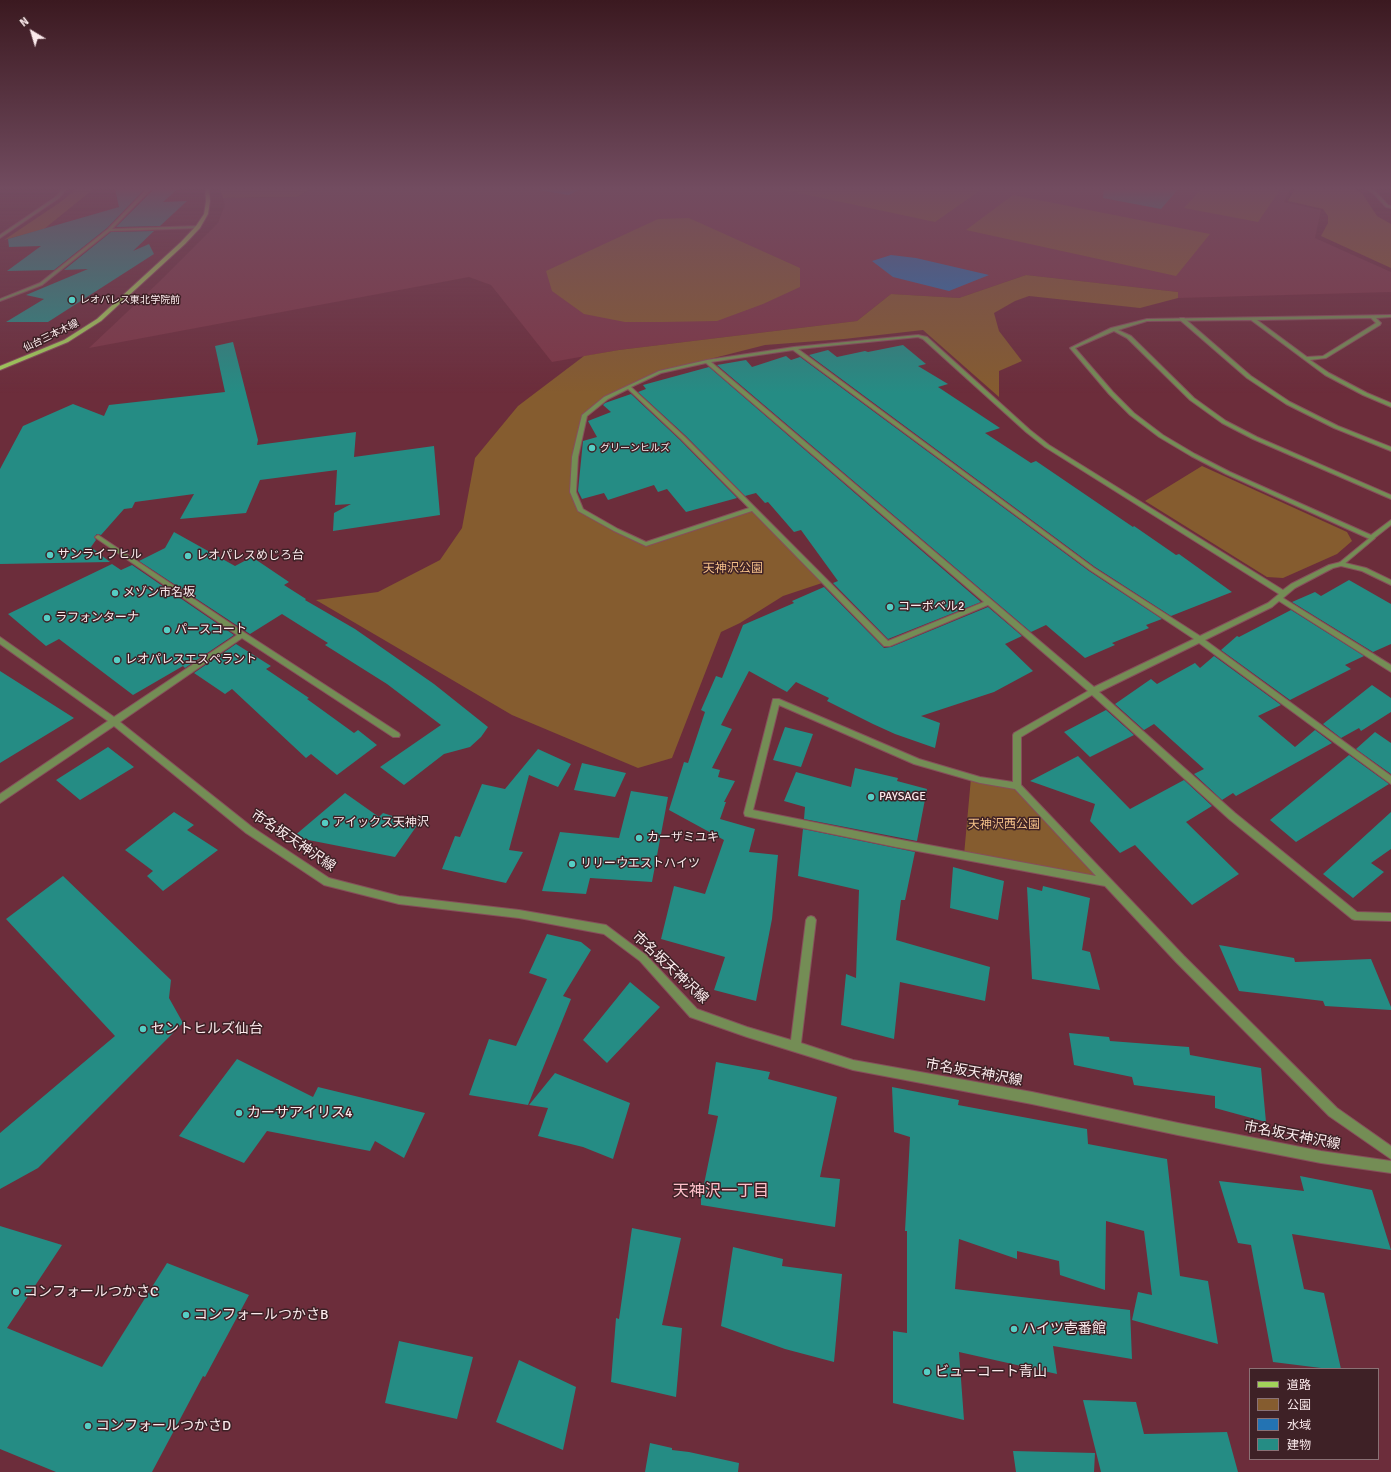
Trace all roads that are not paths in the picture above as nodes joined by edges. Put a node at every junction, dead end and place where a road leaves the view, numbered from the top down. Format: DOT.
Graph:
graph roads {
  1 [pos="77,256"];
  2 [pos="169,256"];
  3 [pos="0,300"];
  4 [pos="1372,316"];
  5 [pos="1391,316"];
  6 [pos="1252,318"];
  7 [pos="1182,319"];
  8 [pos="1113,329"];
  9 [pos="794,348"];
  10 [pos="1306,359"];
  11 [pos="707,360"];
  12 [pos="0,368"];
  13 [pos="628,387"];
  14 [pos="1391,399"];
  15 [pos="1385,403"];
  16 [pos="1391,406"];
  17 [pos="1391,449"];
  18 [pos="1391,497"];
  19 [pos="753,509"];
  20 [pos="1391,522"];
  21 [pos="98,537"];
  22 [pos="1372,538"];
  23 [pos="1341,564"];
  24 [pos="1391,583"];
  25 [pos="1282,596"];
  26 [pos="988,603"];
  27 [pos="242,635"];
  28 [pos="1200,639"];
  29 [pos="0,640"];
  30 [pos="1391,669"];
  31 [pos="1093,691"];
  32 [pos="115,722"];
  33 [pos="396,735"];
  34 [pos="1391,781"];
  35 [pos="1017,786"];
  36 [pos="0,799"];
  37 [pos="1107,882"];
  38 [pos="1391,917"];
  39 [pos="811,920"];
  40 [pos="795,1046"];
  41 [pos="1391,1153"];
  42 [pos="1391,1168"];
  1 -- 3 [label="street"];
  2 -- 12 [label="main road, 仙台三本木線"];
  4 -- 5 [label="street"];
  4 -- 6 [label="street"];
  4 -- 10 [label="street"];
  6 -- 7 [label="street"];
  6 -- 10 [label="street"];
  7 -- 8 [label="street"];
  7 -- 17 [label="street"];
  8 -- 18 [label="street"];
  8 -- 22 [label="street"];
  9 -- 11 [label="street"];
  9 -- 25 [label="street"];
  9 -- 28 [label="street"];
  10 -- 15 [label="street"];
  11 -- 13 [label="street"];
  11 -- 26 [label="street"];
  13 -- 19 [label="street"];
  13 -- 19 [label="street"];
  14 -- 15 [label="street"];
  15 -- 16 [label="street"];
  19 -- 26 [label="street"];
  20 -- 22 [label="street"];
  21 -- 27 [label="street"];
  22 -- 23 [label="street"];
  23 -- 24 [label="street"];
  23 -- 25 [label="street"];
  25 -- 28 [label="street"];
  25 -- 30 [label="street"];
  26 -- 31 [label="street"];
  27 -- 32 [label="street"];
  27 -- 33 [label="street"];
  28 -- 31 [label="street"];
  28 -- 34 [label="street"];
  29 -- 32 [label="street, 市名坂天神沢線"];
  31 -- 35 [label="street"];
  31 -- 38 [label="street"];
  32 -- 36 [label="street"];
  32 -- 40 [label="street, 市名坂天神沢線"];
  35 -- 37 [label="street"];
  35 -- 37 [label="street"];
  37 -- 41 [label="street"];
  39 -- 40 [label="street"];
  40 -- 42 [label="street, 市名坂天神沢線"];
}
